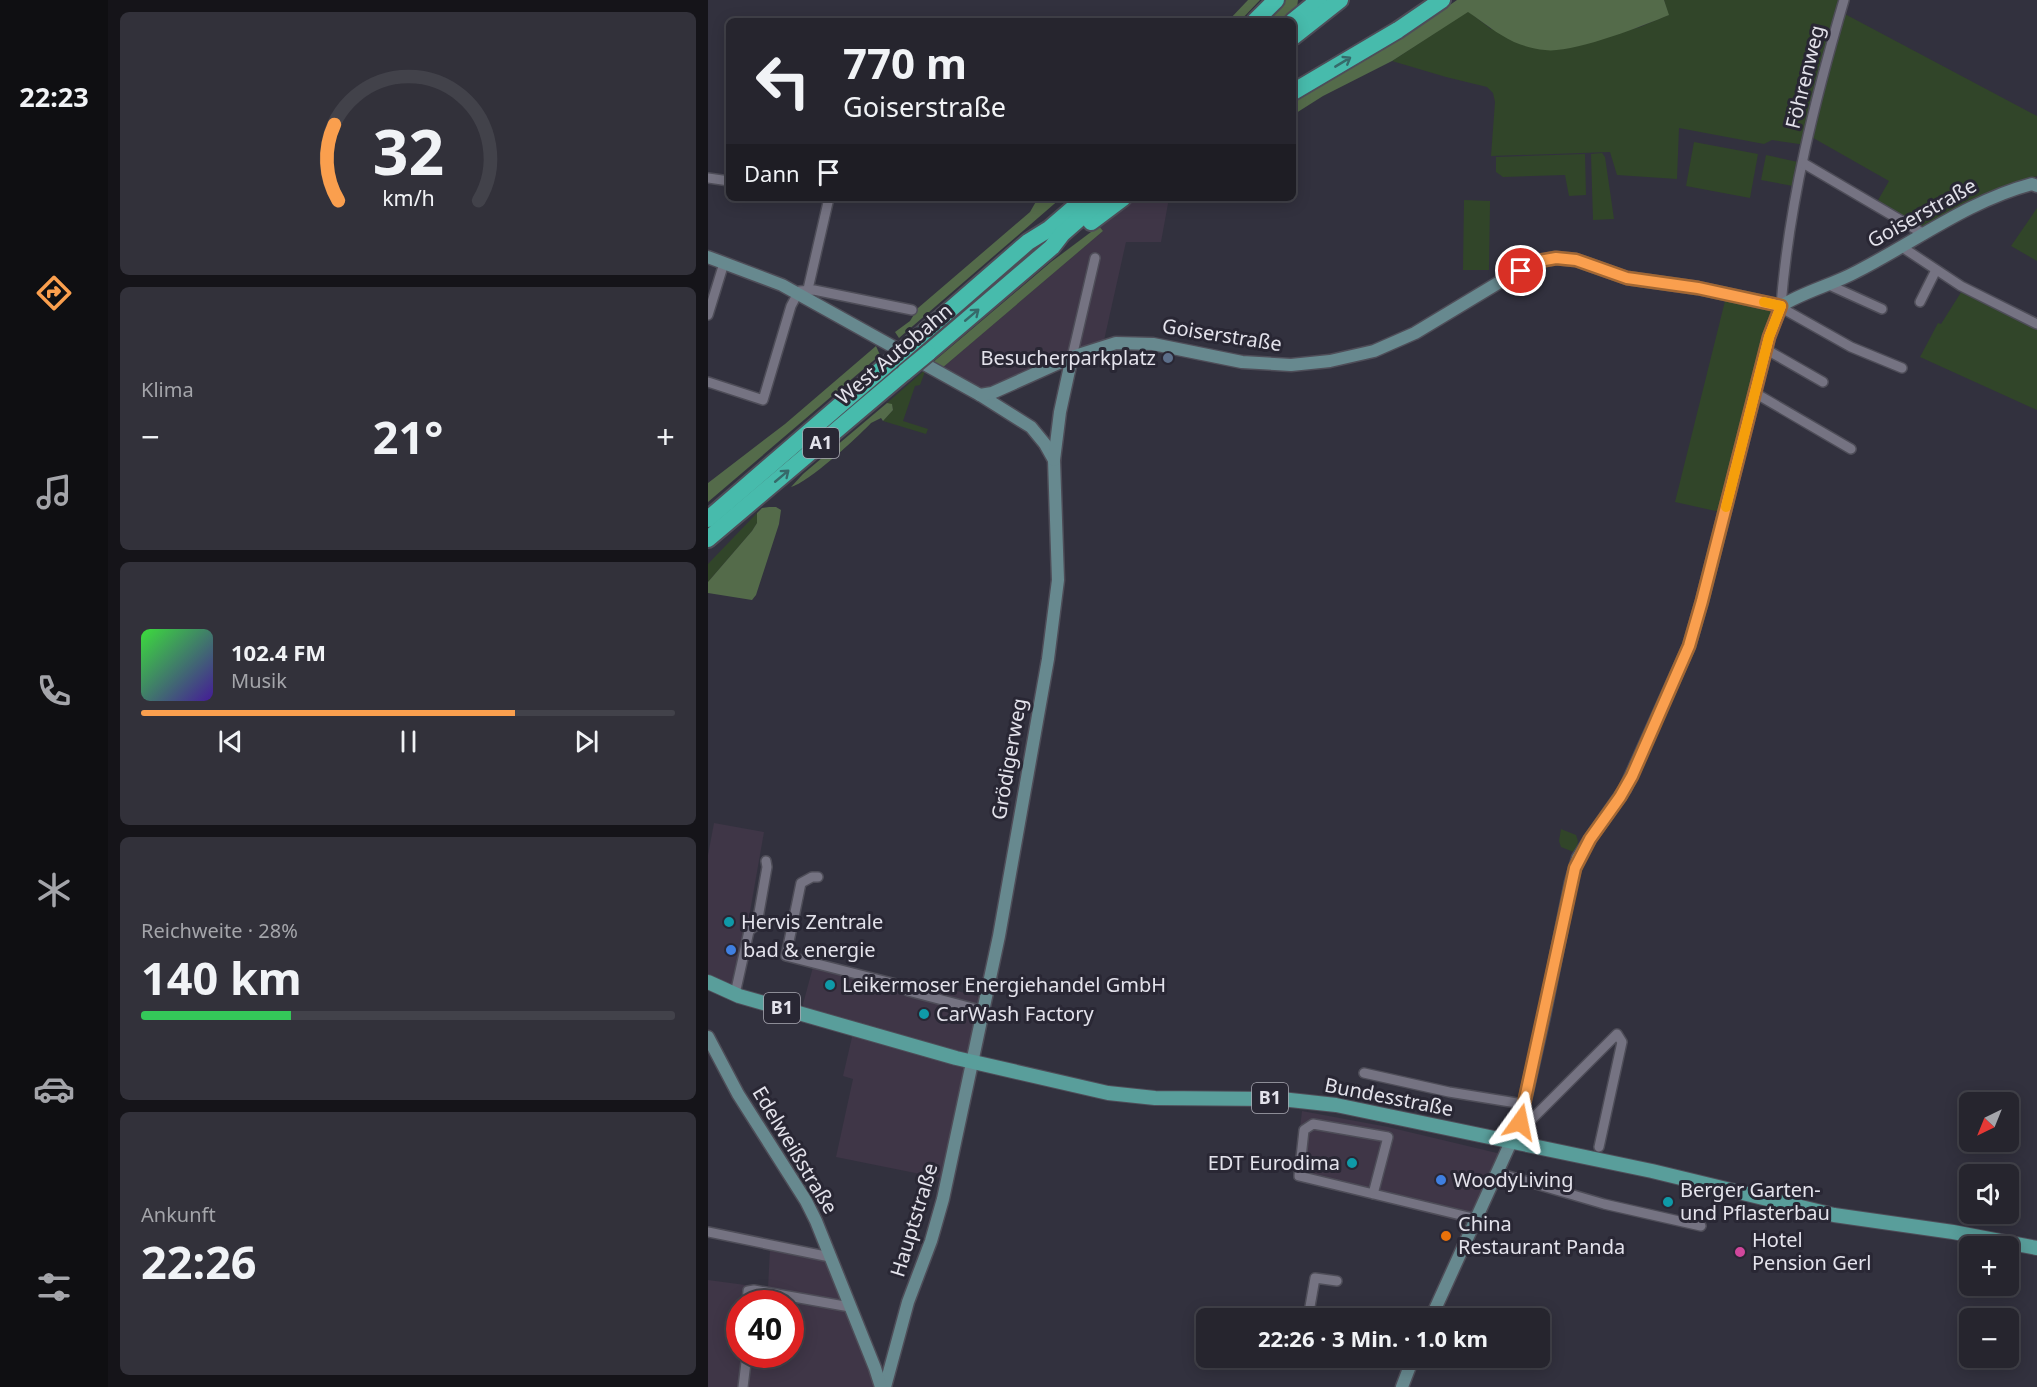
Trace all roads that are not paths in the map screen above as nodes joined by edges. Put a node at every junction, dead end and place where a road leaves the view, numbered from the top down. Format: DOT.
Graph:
graph roads {
  1 [pos="1276,0"];
  2 [pos="1319,0"];
  3 [pos="1340,0"];
  4 [pos="1442,0"];
  5 [pos="1844,0"];
  6 [pos="1258,18"];
  7 [pos="1296,19"];
  8 [pos="1296,35"];
  9 [pos="1296,90"];
  10 [pos="1803,163"];
  11 [pos="708,178"];
  12 [pos="726,181"];
  13 [pos="2035,184"];
  14 [pos="828,201"];
  15 [pos="1069,201"];
  16 [pos="1082,201"];
  17 [pos="1100,201"];
  18 [pos="1119,201"];
  19 [pos="1924,234"];
  20 [pos="1028,242"];
  21 [pos="1052,247"];
  22 [pos="1902,247"];
  23 [pos="708,257"];
  24 [pos="1095,258"];
  25 [pos="724,263"];
  26 [pos="1936,270"];
  27 [pos="1829,285"];
  28 [pos="802,291"];
  29 [pos="1920,302"];
  30 [pos="1781,306"];
  31 [pos="1882,309"];
  32 [pos="912,310"];
  33 [pos="708,315"];
  34 [pos="2037,324"];
  35 [pos="1767,350"];
  36 [pos="1072,357"];
  37 [pos="1902,368"];
  38 [pos="708,382"];
  39 [pos="1823,382"];
  40 [pos="1755,393"];
  41 [pos="980,395"];
  42 [pos="1851,449"];
  43 [pos="1054,460"];
  44 [pos="733,508"];
  45 [pos="708,512"];
  46 [pos="708,519"];
  47 [pos="708,539"];
  48 [pos="708,553"];
  49 [pos="766,861"];
  50 [pos="818,877"];
  51 [pos="708,982"];
  52 [pos="708,990"];
  53 [pos="730,993"];
  54 [pos="984,1011"];
  55 [pos="708,1037"];
  56 [pos="974,1062"];
  57 [pos="1364,1073"];
  58 [pos="1523,1104"];
  59 [pos="1520,1122"];
  60 [pos="1510,1143"];
  61 [pos="1599,1147"];
  62 [pos="1498,1173"];
  63 [pos="1373,1194"];
  64 [pos="1477,1219"];
  65 [pos="1701,1226"];
  66 [pos="708,1232"];
  67 [pos="2037,1248"];
  68 [pos="830,1257"];
  69 [pos="1337,1281"];
  70 [pos="804,1299"];
  71 [pos="850,1307"];
  72 [pos="1310,1308"];
  73 [pos="1436,1308"];
  74 [pos="745,1368"];
  75 [pos="1407,1368"];
  76 [pos="743,1387"];
  77 [pos="881,1387"];
  78 [pos="885,1387"];
  79 [pos="1402,1387"];
  1 -- 6 [label="highway"];
  2 -- 7 [label="highway"];
  3 -- 8 [label="highway"];
  9 -- 4 [label="highway, one-way"];
  5 -- 10 [label="street, Föhrenweg"];
  10 -- 19 [label="street"];
  10 -- 30 [label="street, Föhrenweg"];
  11 -- 12 [label="street"];
  13 -- 19 [label="street, Goiserstraße"];
  14 -- 28 [label="street"];
  15 -- 20 [label="highway"];
  16 -- 20 [label="highway, West Autobahn / A1"];
  17 -- 21 [label="highway, West Autobahn / A1"];
  18 -- 21 [label="highway"];
  19 -- 22 [label="street, Goiserstraße"];
  20 -- 44 [label="highway, West Autobahn / A1, bridge"];
  44 -- 21 [label="highway, West Autobahn / A1, one-way, bridge"];
  22 -- 26 [label="street"];
  22 -- 27 [label="street, Goiserstraße"];
  23 -- 25 [label="street"];
  24 -- 36 [label="street"];
  25 -- 28 [label="street"];
  25 -- 33 [label="street"];
  26 -- 29 [label="street"];
  26 -- 34 [label="street"];
  27 -- 30 [label="street, Goiserstraße"];
  27 -- 31 [label="street"];
  28 -- 32 [label="street"];
  28 -- 38 [label="street"];
  28 -- 41 [label="street"];
  30 -- 35 [label="street"];
  30 -- 36 [label="street, Goiserstraße"];
  30 -- 37 [label="street"];
  35 -- 39 [label="street"];
  35 -- 40 [label="street"];
  36 -- 41 [label="street, Goiserstraße"];
  36 -- 43 [label="street, Grödigerweg"];
  40 -- 42 [label="street"];
  40 -- 58 [label="street"];
  41 -- 43 [label="street"];
  43 -- 54 [label="street, Grödigerweg"];
  44 -- 45 [label="highway"];
  44 -- 46 [label="highway, West Autobahn / A1"];
  44 -- 47 [label="highway, West Autobahn / A1"];
  44 -- 48 [label="highway"];
  49 -- 53 [label="street"];
  50 -- 54 [label="street"];
  51 -- 53 [label="main road, Bundesstraße / B1"];
  52 -- 53 [label="main road, Bundesstraße / B1"];
  53 -- 56 [label="main road, Bundesstraße / B1"];
  54 -- 56 [label="street, Grödigerweg"];
  55 -- 68 [label="street, Edelweißstraße"];
  56 -- 60 [label="main road, Bundesstraße / B1"];
  56 -- 78 [label="street, Hauptstraße"];
  57 -- 58 [label="street"];
  58 -- 59 [label="street"];
  59 -- 60 [label="street"];
  59 -- 61 [label="street"];
  60 -- 62 [label="street"];
  60 -- 67 [label="main road, Bundesstraße / B1"];
  62 -- 64 [label="street"];
  62 -- 65 [label="street"];
  63 -- 63 [label="street"];
  63 -- 64 [label="street"];
  64 -- 73 [label="street"];
  66 -- 68 [label="street"];
  68 -- 71 [label="street, Edelweißstraße"];
  69 -- 72 [label="street"];
  70 -- 71 [label="street"];
  71 -- 77 [label="street, Edelweißstraße"];
  74 -- 76 [label="street"];
  75 -- 79 [label="street"];
}
